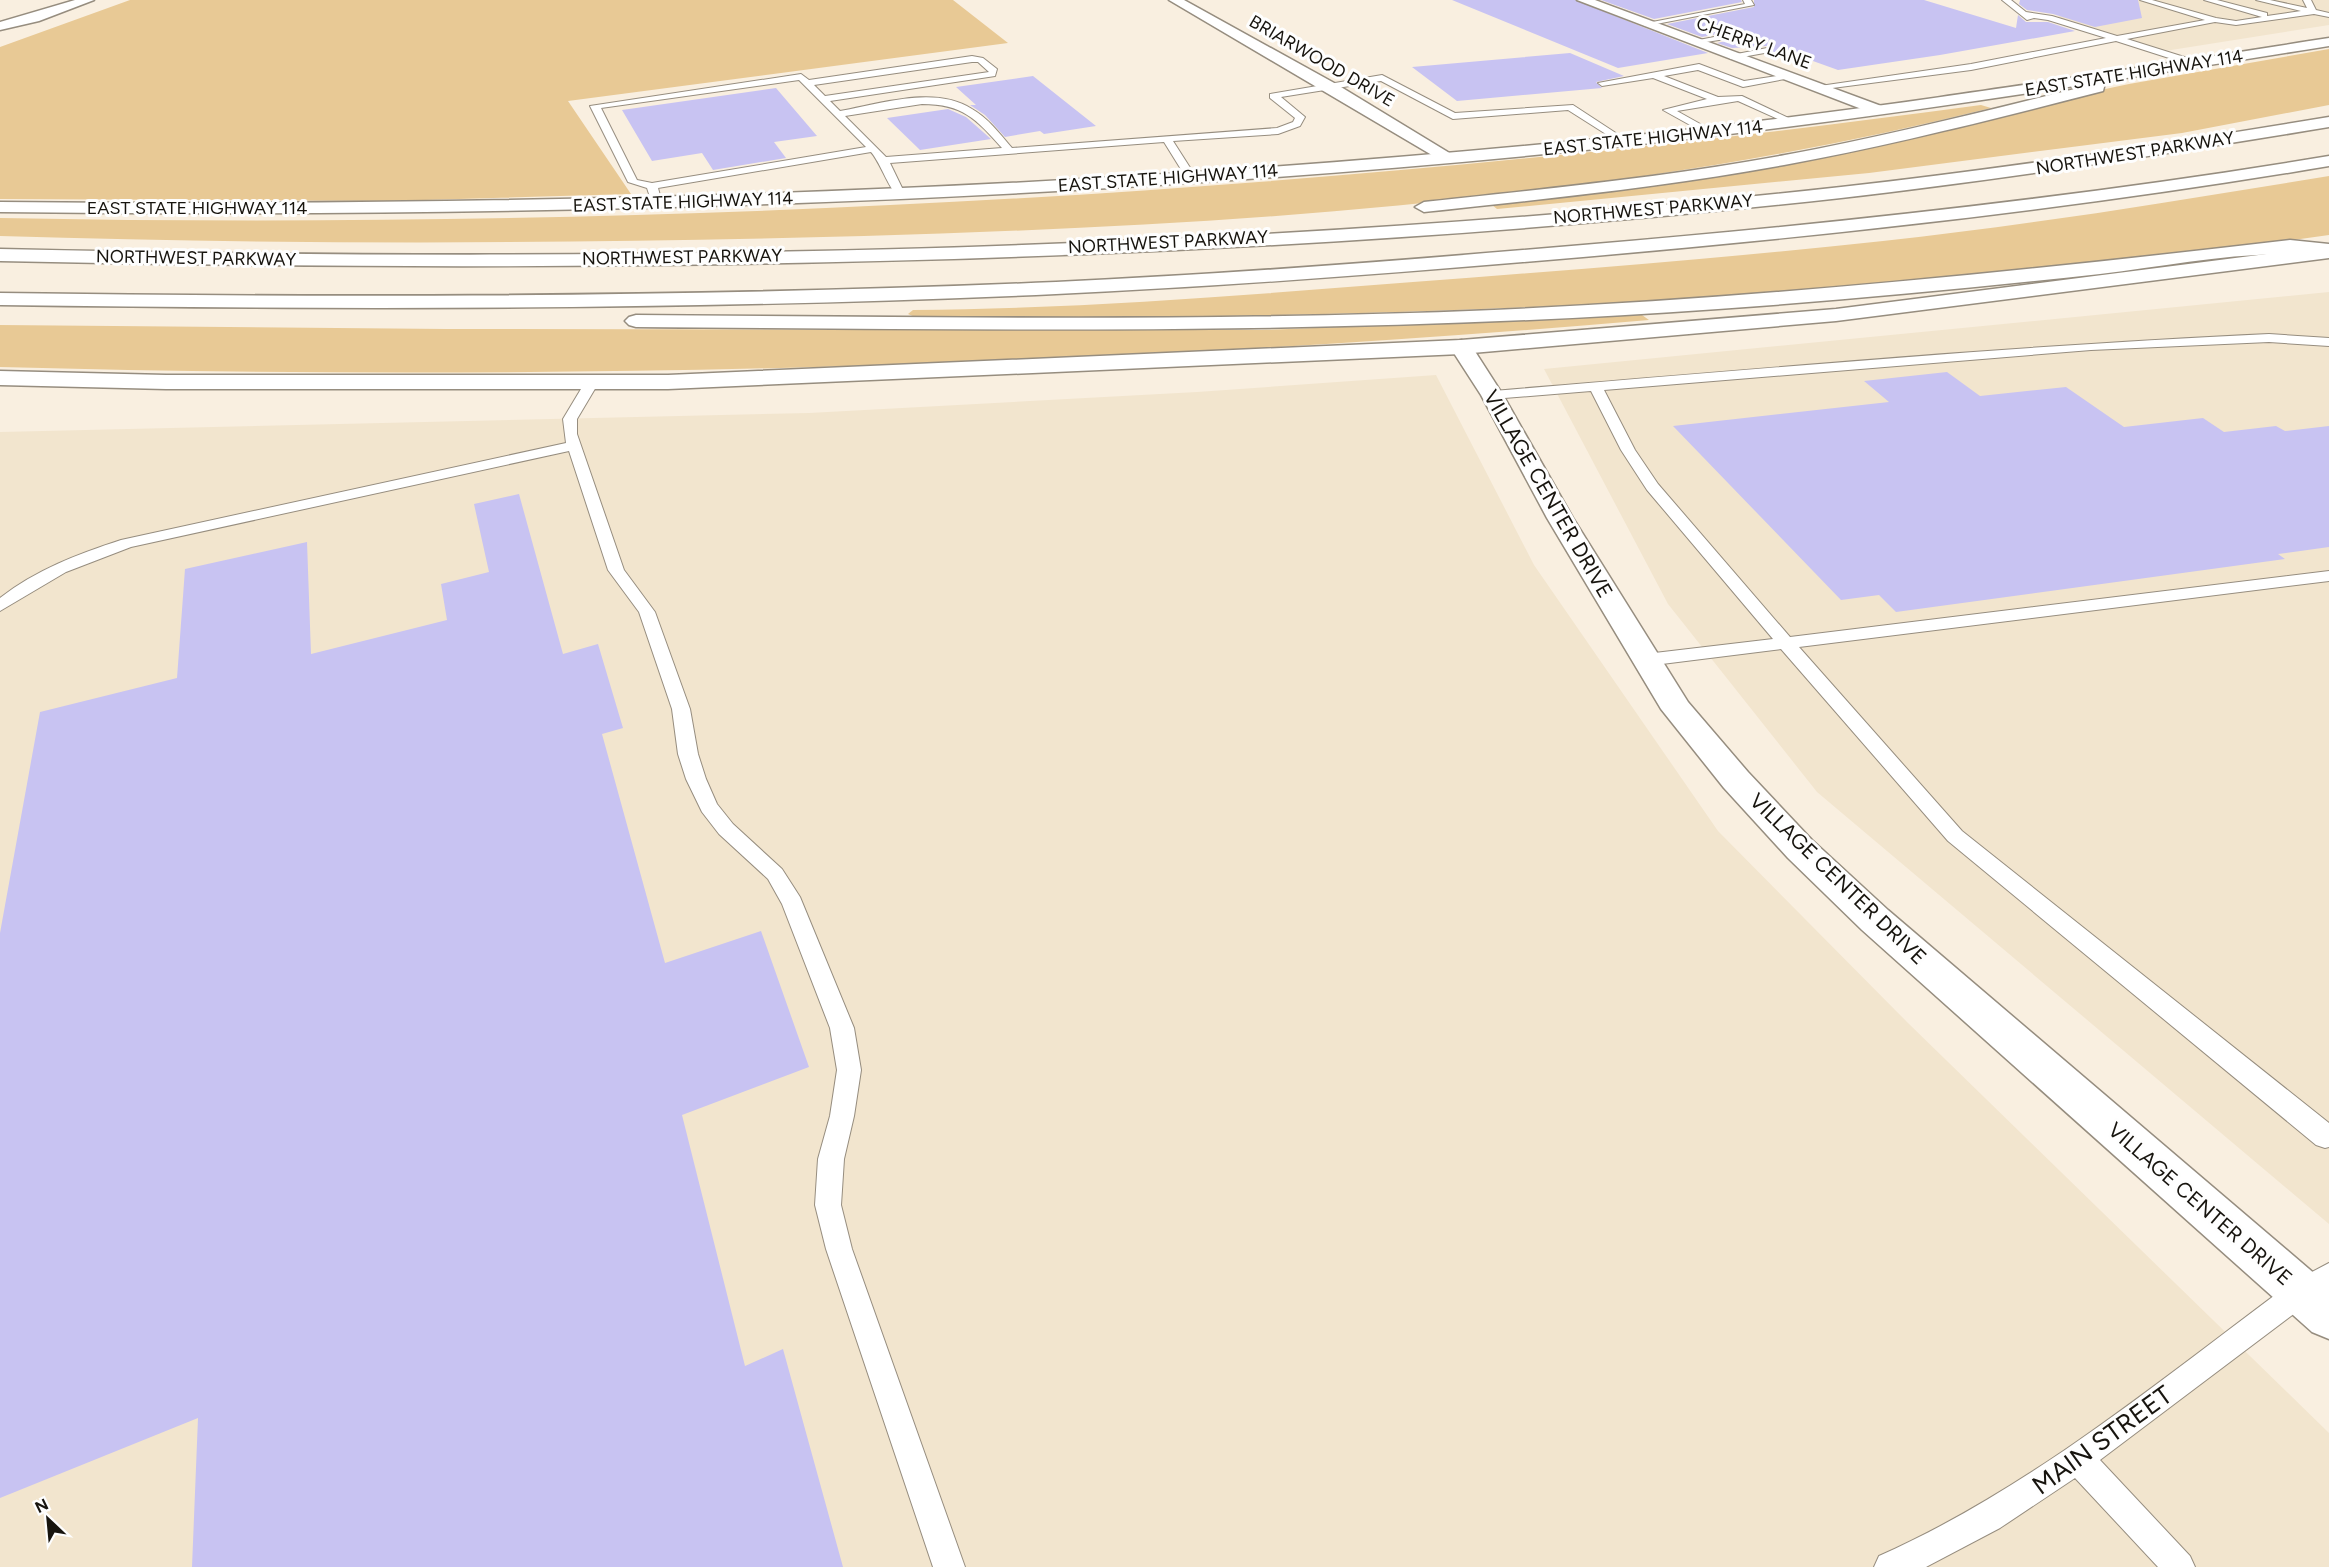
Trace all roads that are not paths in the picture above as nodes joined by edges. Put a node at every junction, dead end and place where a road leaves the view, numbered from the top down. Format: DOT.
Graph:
graph roads {
  1 [pos="88,0"];
  2 [pos="1175,0"];
  3 [pos="1583,0"];
  4 [pos="1747,0"];
  5 [pos="2006,0"];
  6 [pos="2144,0"];
  7 [pos="2208,0"];
  8 [pos="2260,0"];
  9 [pos="2308,1"];
  10 [pos="2319,2"];
  11 [pos="2313,12"];
  12 [pos="2021,13"];
  13 [pos="2329,15"];
  14 [pos="34,18"];
  15 [pos="2272,18"];
  16 [pos="2215,20"];
  17 [pos="1646,24"];
  18 [pos="0,26"];
  19 [pos="0,36"];
  20 [pos="1729,36"];
  21 [pos="2114,38"];
  22 [pos="1693,42"];
  23 [pos="2094,42"];
  24 [pos="2329,42"];
  25 [pos="1767,50"];
  26 [pos="1731,56"];
  27 [pos="2194,63"];
  28 [pos="2172,67"];
  29 [pos="1654,75"];
  30 [pos="1787,76"];
  31 [pos="2099,79"];
  32 [pos="807,83"];
  33 [pos="1602,83"];
  34 [pos="1743,84"];
  35 [pos="1331,87"];
  36 [pos="1817,87"];
  37 [pos="1739,98"];
  38 [pos="823,99"];
  39 [pos="1717,100"];
  40 [pos="1878,110"];
  41 [pos="839,114"];
  42 [pos="1792,122"];
  43 [pos="2329,122"];
  44 [pos="1708,132"];
  45 [pos="1167,139"];
  46 [pos="1623,141"];
  47 [pos="873,149"];
  48 [pos="1010,151"];
  49 [pos="1448,157"];
  50 [pos="884,160"];
  51 [pos="2329,161"];
  52 [pos="1191,177"];
  53 [pos="652,186"];
  54 [pos="900,194"];
  55 [pos="657,203"];
  56 [pos="0,207"];
  57 [pos="1401,209"];
  58 [pos="1330,217"];
  59 [pos="2329,251"];
  60 [pos="0,255"];
  61 [pos="829,255"];
  62 [pos="0,299"];
  63 [pos="184,302"];
  64 [pos="2329,342"];
  65 [pos="1461,347"];
  66 [pos="0,378"];
  67 [pos="592,382"];
  68 [pos="1595,386"];
  69 [pos="1492,395"];
  70 [pos="574,446"];
  71 [pos="2329,576"];
  72 [pos="0,606"];
  73 [pos="1787,644"];
  74 [pos="1646,660"];
  75 [pos="2329,1134"];
  76 [pos="2315,1284"];
  77 [pos="2329,1316"];
  78 [pos="2078,1459"];
  79 [pos="949,1567"];
  80 [pos="1890,1567"];
  81 [pos="2179,1567"];
  1 -- 14 [label="main road"];
  2 -- 35 [label="main road, BRIARWOOD DRIVE"];
  3 -- 17 [label="main road, CHERRY LANE"];
  4 -- 17 [label="lane"];
  5 -- 12 [label="lane"];
  6 -- 16 [label="lane"];
  7 -- 15 [label="lane"];
  8 -- 11 [label="lane"];
  9 -- 10 [label="lane"];
  9 -- 11 [label="lane"];
  11 -- 13 [label="lane"];
  11 -- 15 [label="lane"];
  12 -- 21 [label="lane"];
  12 -- 23 [label="lane"];
  14 -- 18 [label="main road"];
  14 -- 19 [label="main road"];
  15 -- 16 [label="lane"];
  16 -- 21 [label="lane"];
  17 -- 22 [label="main road, CHERRY LANE"];
  20 -- 22 [label="lane"];
  21 -- 23 [label="lane"];
  21 -- 27 [label="lane"];
  22 -- 26 [label="main road, CHERRY LANE"];
  23 -- 28 [label="lane"];
  23 -- 36 [label="lane"];
  24 -- 27 [label="main road, EAST STATE HIGHWAY 114"];
  25 -- 26 [label="lane"];
  26 -- 30 [label="main road, CHERRY LANE"];
  27 -- 28 [label="main road, EAST STATE HIGHWAY 114"];
  28 -- 31 [label="main road, EAST STATE HIGHWAY 114"];
  29 -- 33 [label="lane"];
  29 -- 34 [label="lane"];
  29 -- 39 [label="lane"];
  30 -- 34 [label="lane"];
  30 -- 36 [label="main road, CHERRY LANE"];
  31 -- 40 [label="main road, EAST STATE HIGHWAY 114"];
  31 -- 57 [label="main road"];
  32 -- 38 [label="lane"];
  32 -- 38 [label="lane"];
  32 -- 53 [label="lane"];
  34 -- 37 [label="lane"];
  35 -- 45 [label="lane"];
  35 -- 46 [label="lane"];
  35 -- 49 [label="main road, BRIARWOOD DRIVE"];
  36 -- 40 [label="main road, CHERRY LANE"];
  37 -- 39 [label="lane"];
  37 -- 42 [label="lane"];
  38 -- 41 [label="lane"];
  39 -- 44 [label="lane"];
  40 -- 42 [label="main road, EAST STATE HIGHWAY 114"];
  41 -- 47 [label="lane"];
  41 -- 48 [label="lane"];
  42 -- 44 [label="main road, EAST STATE HIGHWAY 114"];
  43 -- 61 [label="main road, NORTHWEST PARKWAY"];
  44 -- 46 [label="main road, EAST STATE HIGHWAY 114"];
  45 -- 48 [label="lane"];
  45 -- 52 [label="lane"];
  46 -- 49 [label="main road, EAST STATE HIGHWAY 114"];
  47 -- 50 [label="lane"];
  47 -- 53 [label="lane"];
  48 -- 50 [label="lane"];
  49 -- 52 [label="main road, EAST STATE HIGHWAY 114"];
  50 -- 54 [label="lane"];
  51 -- 63 [label="main road, NORTHWEST PARKWAY"];
  52 -- 54 [label="main road, EAST STATE HIGHWAY 114"];
  53 -- 55 [label="lane"];
  54 -- 55 [label="main road, EAST STATE HIGHWAY 114"];
  55 -- 56 [label="main road, EAST STATE HIGHWAY 114"];
  58 -- 61 [label="main road"];
  59 -- 63 [label="main road"];
  59 -- 65 [label="main road"];
  60 -- 61 [label="main road, NORTHWEST PARKWAY"];
  62 -- 63 [label="main road, NORTHWEST PARKWAY"];
  64 -- 68 [label="lane"];
  65 -- 67 [label="main road"];
  65 -- 69 [label="main road, VILLAGE CENTER DRIVE"];
  66 -- 67 [label="main road"];
  67 -- 70 [label="lane"];
  68 -- 69 [label="lane"];
  68 -- 73 [label="lane"];
  69 -- 74 [label="main road, VILLAGE CENTER DRIVE"];
  70 -- 72 [label="lane"];
  70 -- 79 [label="lane"];
  71 -- 73 [label="lane"];
  73 -- 74 [label="lane"];
  73 -- 75 [label="lane"];
  74 -- 76 [label="main road, VILLAGE CENTER DRIVE"];
  76 -- 77 [label="main road, VILLAGE CENTER DRIVE"];
  76 -- 78 [label="lane, MAIN STREET"];
  78 -- 80 [label="lane, MAIN STREET"];
  78 -- 81 [label="lane"];
}
